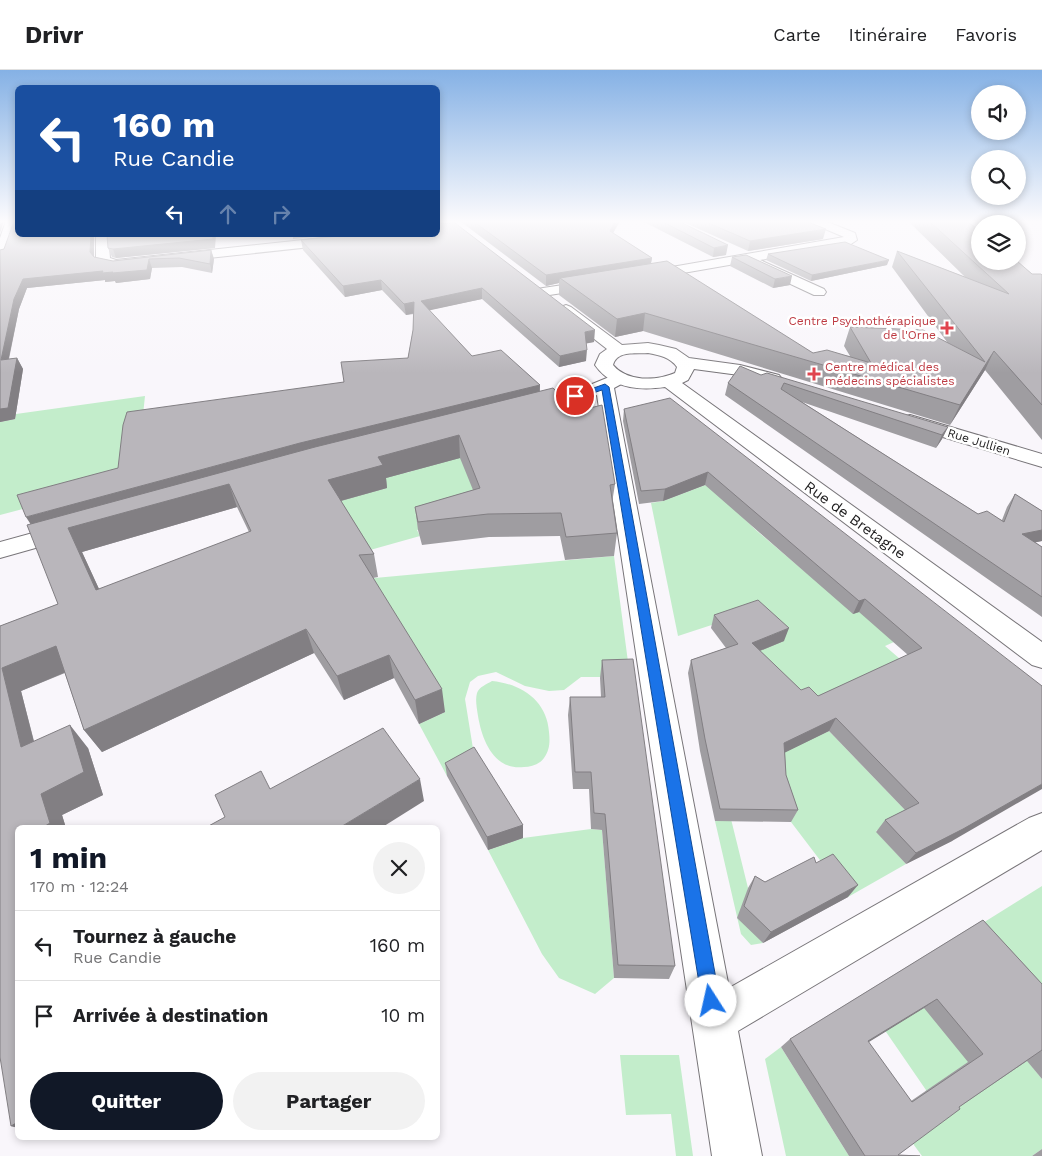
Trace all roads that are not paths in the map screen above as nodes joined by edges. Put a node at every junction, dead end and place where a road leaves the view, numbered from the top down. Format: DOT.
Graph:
graph roads {
  1 [pos="670,272"];
  2 [pos="775,272"];
  3 [pos="625,279"];
  4 [pos="606,282"];
  5 [pos="819,292"];
  6 [pos="619,350"];
  7 [pos="684,362"];
  8 [pos="612,382"];
  9 [pos="668,382"];
  10 [pos="791,385"];
  11 [pos="509,413"];
  12 [pos="893,416"];
  13 [pos="1042,461"];
  14 [pos="84,527"];
  15 [pos="0,550"];
  16 [pos="1042,657"];
  17 [pos="1042,830"];
  18 [pos="714,1020"];
  19 [pos="737,1156"];
  1 -- 3 [label="street"];
  2 -- 5 [label="street"];
  4 -- 6 [label="street"];
  6 -- 7 [label="street"];
  6 -- 8 [label="street"];
  7 -- 9 [label="street"];
  7 -- 10 [label="street"];
  8 -- 9 [label="street"];
  8 -- 11 [label="street"];
  8 -- 18 [label="street"];
  9 -- 16 [label="street, Rue de Bretagne"];
  12 -- 13 [label="street, Rue Jullien"];
  14 -- 15 [label="street"];
  17 -- 18 [label="street"];
  18 -- 19 [label="street"];
}
